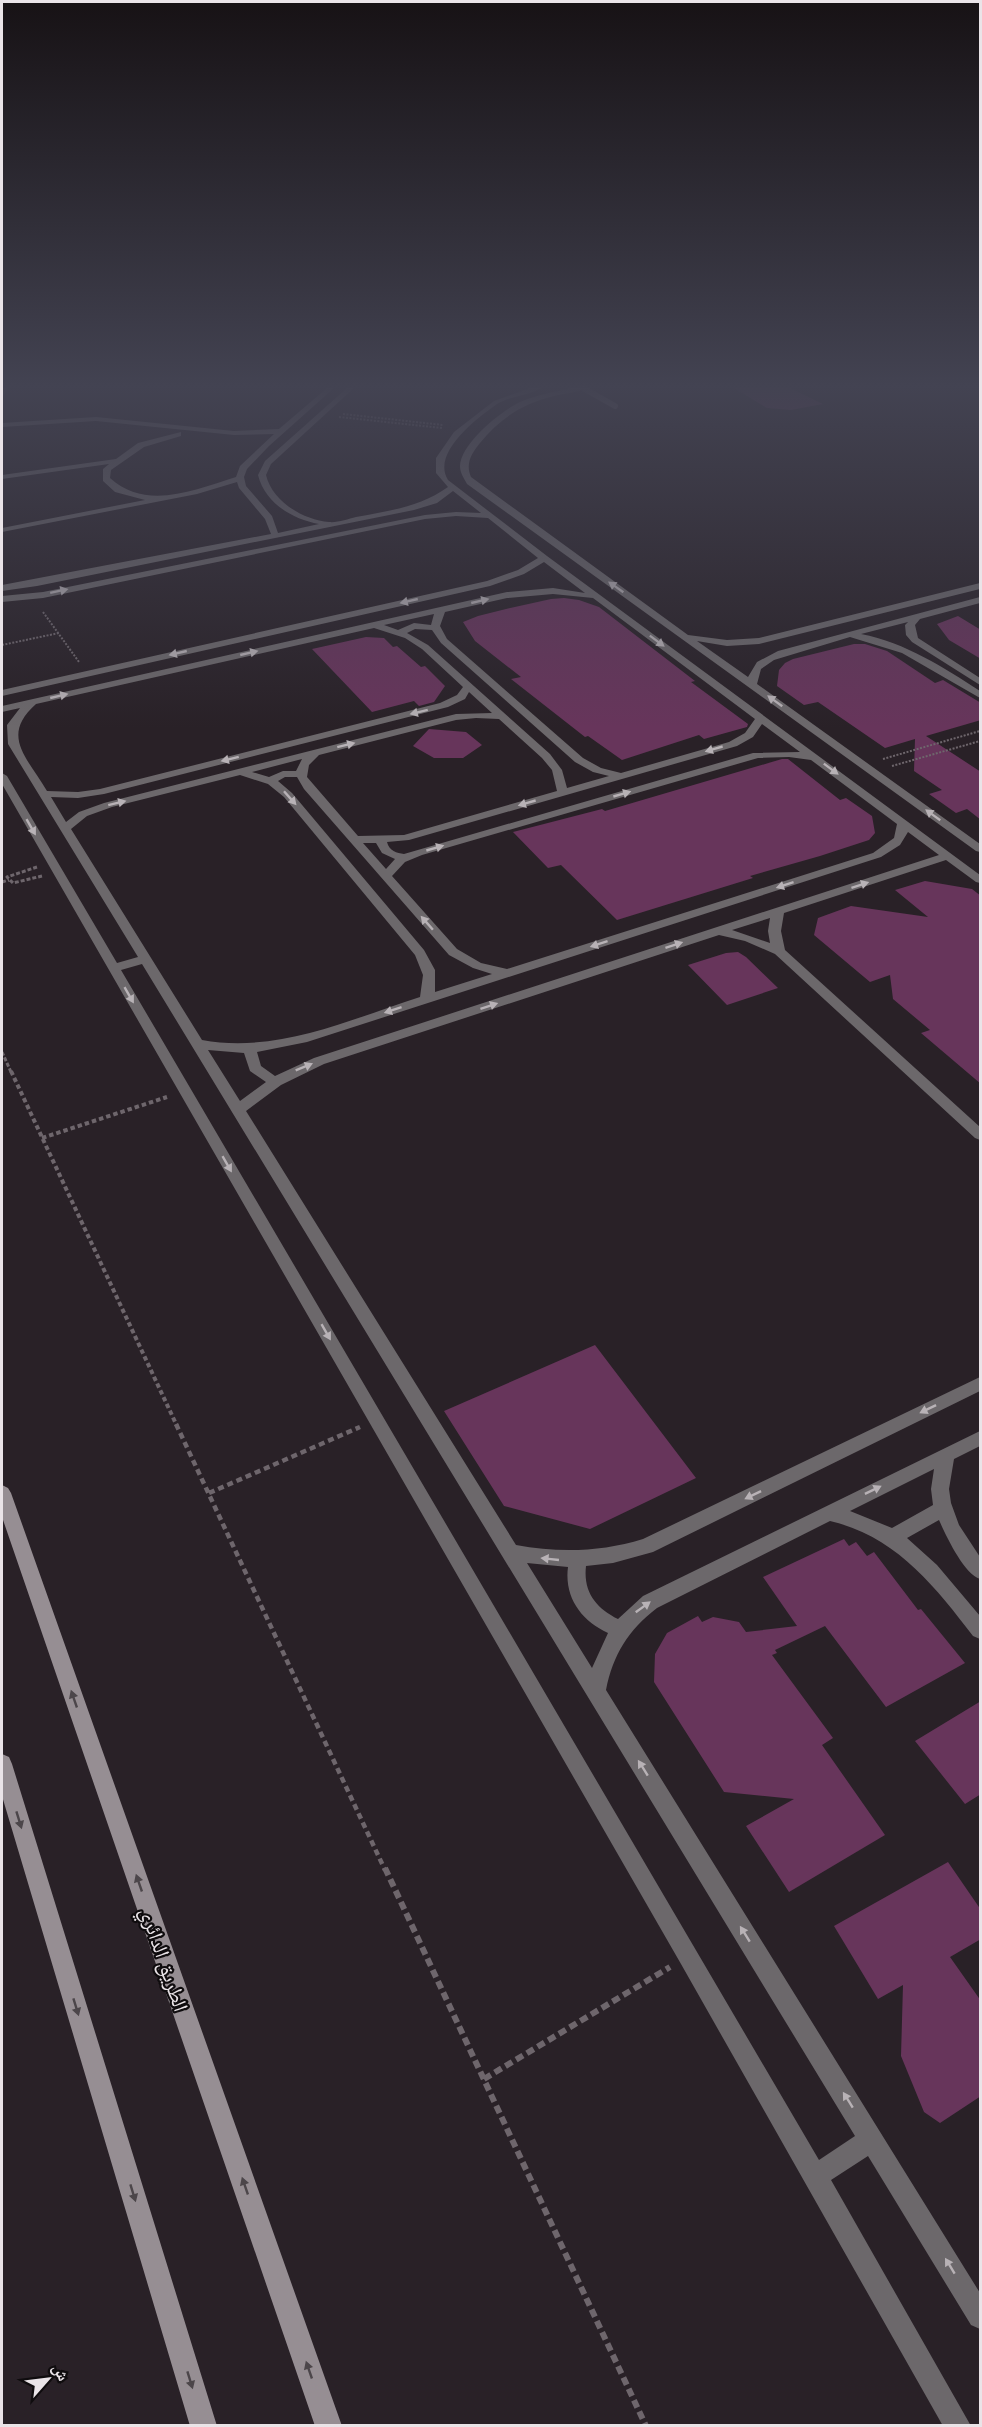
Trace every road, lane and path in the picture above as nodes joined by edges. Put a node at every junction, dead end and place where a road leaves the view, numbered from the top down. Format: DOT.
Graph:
graph roads {
  1 [pos="112,501"];
  2 [pos="148,501"];
  3 [pos="253,501"];
  4 [pos="280,501"];
  5 [pos="434,501"];
  6 [pos="469,501"];
  7 [pos="496,501"];
  8 [pos="104,510"];
  9 [pos="451,514"];
  10 [pos="488,516"];
  11 [pos="301,518"];
  12 [pos="291,520"];
  13 [pos="281,521"];
  14 [pos="271,523"];
  15 [pos="333,524"];
  16 [pos="2,530"];
  17 [pos="275,536"];
  18 [pos="168,557"];
  19 [pos="544,558"];
  20 [pos="177,567"];
  21 [pos="514,574"];
  22 [pos="536,584"];
  23 [pos="981,586"];
  24 [pos="2,588"];
  25 [pos="32,596"];
  26 [pos="596,596"];
  27 [pos="2,599"];
  28 [pos="981,600"];
  29 [pos="442,610"];
  30 [pos="654,614"];
  31 [pos="917,617"];
  32 [pos="629,621"];
  33 [pos="375,625"];
  34 [pos="435,628"];
  35 [pos="59,633"];
  36 [pos="399,633"];
  37 [pos="845,635"];
  38 [pos="684,636"];
  39 [pos="738,643"];
  40 [pos="2,645"];
  41 [pos="764,661"];
  42 [pos="83,675"];
  43 [pos="978,679"];
  44 [pos="752,684"];
  45 [pos="469,686"];
  46 [pos="87,690"];
  47 [pos="2,693"];
  48 [pos="981,695"];
  49 [pos="444,705"];
  50 [pos="501,716"];
  51 [pos="5,717"];
  52 [pos="456,717"];
  53 [pos="761,718"];
  54 [pos="981,731"];
  55 [pos="739,741"];
  56 [pos="981,741"];
  57 [pos="318,752"];
  58 [pos="757,755"];
  59 [pos="815,757"];
  60 [pos="864,765"];
  61 [pos="555,766"];
  62 [pos="574,767"];
  63 [pos="239,771"];
  64 [pos="873,771"];
  65 [pos="300,774"];
  66 [pos="2,776"];
  67 [pos="620,776"];
  68 [pos="270,781"];
  69 [pos="899,790"];
  70 [pos="563,792"];
  71 [pos="44,794"];
  72 [pos="81,795"];
  73 [pos="870,799"];
  74 [pos="92,810"];
  75 [pos="903,823"];
  76 [pos="65,828"];
  77 [pos="354,840"];
  78 [pos="381,840"];
  79 [pos="981,849"];
  80 [pos="877,855"];
  81 [pos="948,856"];
  82 [pos="405,858"];
  83 [pos="54,867"];
  84 [pos="898,872"];
  85 [pos="385,876"];
  86 [pos="9,880"];
  87 [pos="981,880"];
  88 [pos="2,882"];
  89 [pos="779,911"];
  90 [pos="717,931"];
  91 [pos="779,951"];
  92 [pos="453,952"];
  93 [pos="146,959"];
  94 [pos="426,961"];
  95 [pos="113,968"];
  96 [pos="510,973"];
  97 [pos="426,999"];
  98 [pos="199,1044"];
  99 [pos="250,1049"];
  100 [pos="2,1052"];
  101 [pos="274,1082"];
  102 [pos="185,1091"];
  103 [pos="238,1111"];
  104 [pos="981,1135"];
  105 [pos="42,1138"];
  106 [pos="981,1384"];
  107 [pos="377,1420"];
  108 [pos="981,1438"];
  109 [pos="946,1455"];
  110 [pos="209,1493"];
  111 [pos="4,1503"];
  112 [pos="942,1509"];
  113 [pos="828,1512"];
  114 [pos="891,1538"];
  115 [pos="510,1552"];
  116 [pos="578,1560"];
  117 [pos="981,1571"];
  118 [pos="620,1629"];
  119 [pos="981,1630"];
  120 [pos="596,1692"];
  121 [pos="2,1764"];
  122 [pos="689,1956"];
  123 [pos="484,2079"];
  124 [pos="872,2139"];
  125 [pos="816,2176"];
  126 [pos="981,2316"];
  127 [pos="204,2426"];
  128 [pos="329,2426"];
  129 [pos="646,2426"];
  130 [pos="958,2426"];
  1 -- 8 [label="street"];
  2 -- 8 [label="street"];
  3 -- 14 [label="street"];
  4 -- 11 [label="street"];
  5 -- 9 [label="street"];
  5 -- 15 [label="street"];
  6 -- 10 [label="street"];
  30 -- 7 [label="street, one-way"];
  8 -- 16 [label="street"];
  9 -- 10 [label="street"];
  9 -- 20 [label="street"];
  10 -- 19 [label="street"];
  11 -- 12 [label="street"];
  11 -- 15 [label="street"];
  13 -- 14 [label="street"];
  14 -- 17 [label="street"];
  15 -- 17 [label="street"];
  17 -- 18 [label="street"];
  18 -- 20 [label="street"];
  18 -- 24 [label="street"];
  19 -- 21 [label="street"];
  19 -- 26 [label="street"];
  25 -- 20 [label="street, one-way"];
  21 -- 22 [label="street"];
  21 -- 42 [label="street, one-way"];
  22 -- 26 [label="street"];
  29 -- 22 [label="street, one-way"];
  23 -- 39 [label="street"];
  25 -- 27 [label="street"];
  25 -- 35 [label="path"];
  26 -- 32 [label="street"];
  28 -- 31 [label="street"];
  29 -- 33 [label="street"];
  29 -- 34 [label="street"];
  30 -- 32 [label="street"];
  30 -- 38 [label="street"];
  31 -- 37 [label="street"];
  31 -- 43 [label="street"];
  32 -- 53 [label="street, one-way"];
  33 -- 36 [label="street"];
  46 -- 33 [label="street, one-way"];
  34 -- 36 [label="street"];
  34 -- 62 [label="street"];
  35 -- 40 [label="path"];
  35 -- 42 [label="path"];
  36 -- 45 [label="street"];
  37 -- 41 [label="street"];
  37 -- 48 [label="street"];
  38 -- 39 [label="street"];
  38 -- 44 [label="street"];
  39 -- 41 [label="street"];
  41 -- 44 [label="street"];
  42 -- 46 [label="street"];
  42 -- 47 [label="street"];
  60 -- 44 [label="street, one-way"];
  45 -- 49 [label="street"];
  45 -- 50 [label="street"];
  51 -- 46 [label="street, one-way"];
  49 -- 52 [label="street"];
  49 -- 72 [label="street, one-way"];
  50 -- 52 [label="street"];
  50 -- 61 [label="street"];
  51 -- 71 [label="street"];
  57 -- 52 [label="street, one-way"];
  53 -- 55 [label="street"];
  53 -- 59 [label="street"];
  54 -- 60 [label="path"];
  55 -- 58 [label="street"];
  55 -- 67 [label="street, one-way"];
  56 -- 64 [label="path"];
  57 -- 63 [label="street"];
  57 -- 65 [label="street"];
  58 -- 59 [label="street"];
  82 -- 58 [label="street, one-way"];
  59 -- 73 [label="street, one-way"];
  60 -- 64 [label="street"];
  61 -- 62 [label="street"];
  61 -- 70 [label="street"];
  62 -- 67 [label="street"];
  63 -- 68 [label="street"];
  74 -- 63 [label="street, one-way"];
  64 -- 69 [label="street"];
  65 -- 68 [label="street"];
  65 -- 77 [label="street"];
  66 -- 83 [label="street, one-way"];
  67 -- 70 [label="street"];
  68 -- 94 [label="street, one-way"];
  69 -- 73 [label="street"];
  79 -- 69 [label="street, one-way"];
  70 -- 78 [label="street, one-way"];
  71 -- 72 [label="street"];
  71 -- 76 [label="street"];
  72 -- 74 [label="street"];
  73 -- 75 [label="street"];
  74 -- 76 [label="street"];
  75 -- 80 [label="street"];
  75 -- 81 [label="street"];
  76 -- 93 [label="street"];
  77 -- 78 [label="street"];
  77 -- 85 [label="street"];
  78 -- 82 [label="street"];
  80 -- 84 [label="street"];
  80 -- 96 [label="street, one-way"];
  81 -- 84 [label="street"];
  81 -- 87 [label="street"];
  82 -- 85 [label="street"];
  83 -- 86 [label="path"];
  83 -- 86 [label="path"];
  83 -- 95 [label="street"];
  89 -- 84 [label="street, one-way"];
  92 -- 85 [label="street, one-way"];
  86 -- 88 [label="path"];
  89 -- 90 [label="street"];
  89 -- 91 [label="street"];
  90 -- 91 [label="street"];
  101 -- 90 [label="street, one-way"];
  91 -- 104 [label="street"];
  92 -- 94 [label="street"];
  92 -- 96 [label="street"];
  93 -- 95 [label="street"];
  93 -- 98 [label="street"];
  94 -- 97 [label="street"];
  95 -- 102 [label="street, one-way"];
  96 -- 97 [label="street"];
  97 -- 99 [label="street, one-way"];
  98 -- 99 [label="street"];
  98 -- 103 [label="street"];
  99 -- 101 [label="street"];
  100 -- 105 [label="path"];
  101 -- 103 [label="street"];
  102 -- 105 [label="path"];
  102 -- 107 [label="street, one-way"];
  103 -- 115 [label="street"];
  105 -- 110 [label="path"];
  106 -- 116 [label="street, one-way"];
  107 -- 110 [label="path"];
  107 -- 122 [label="street"];
  108 -- 109 [label="street"];
  109 -- 112 [label="street"];
  113 -- 109 [label="street, one-way"];
  110 -- 123 [label="path"];
  128 -- 111 [label="main road, الطريق الدائري, one-way"];
  112 -- 114 [label="street"];
  112 -- 117 [label="street"];
  113 -- 114 [label="street"];
  118 -- 113 [label="street, one-way"];
  114 -- 119 [label="street"];
  116 -- 115 [label="street, one-way"];
  115 -- 120 [label="street"];
  116 -- 118 [label="street"];
  118 -- 120 [label="street"];
  124 -- 120 [label="street, one-way"];
  121 -- 127 [label="main road, one-way"];
  122 -- 123 [label="path"];
  122 -- 125 [label="street"];
  123 -- 129 [label="path"];
  124 -- 125 [label="street"];
  126 -- 124 [label="street, one-way"];
  125 -- 130 [label="street"];
}
